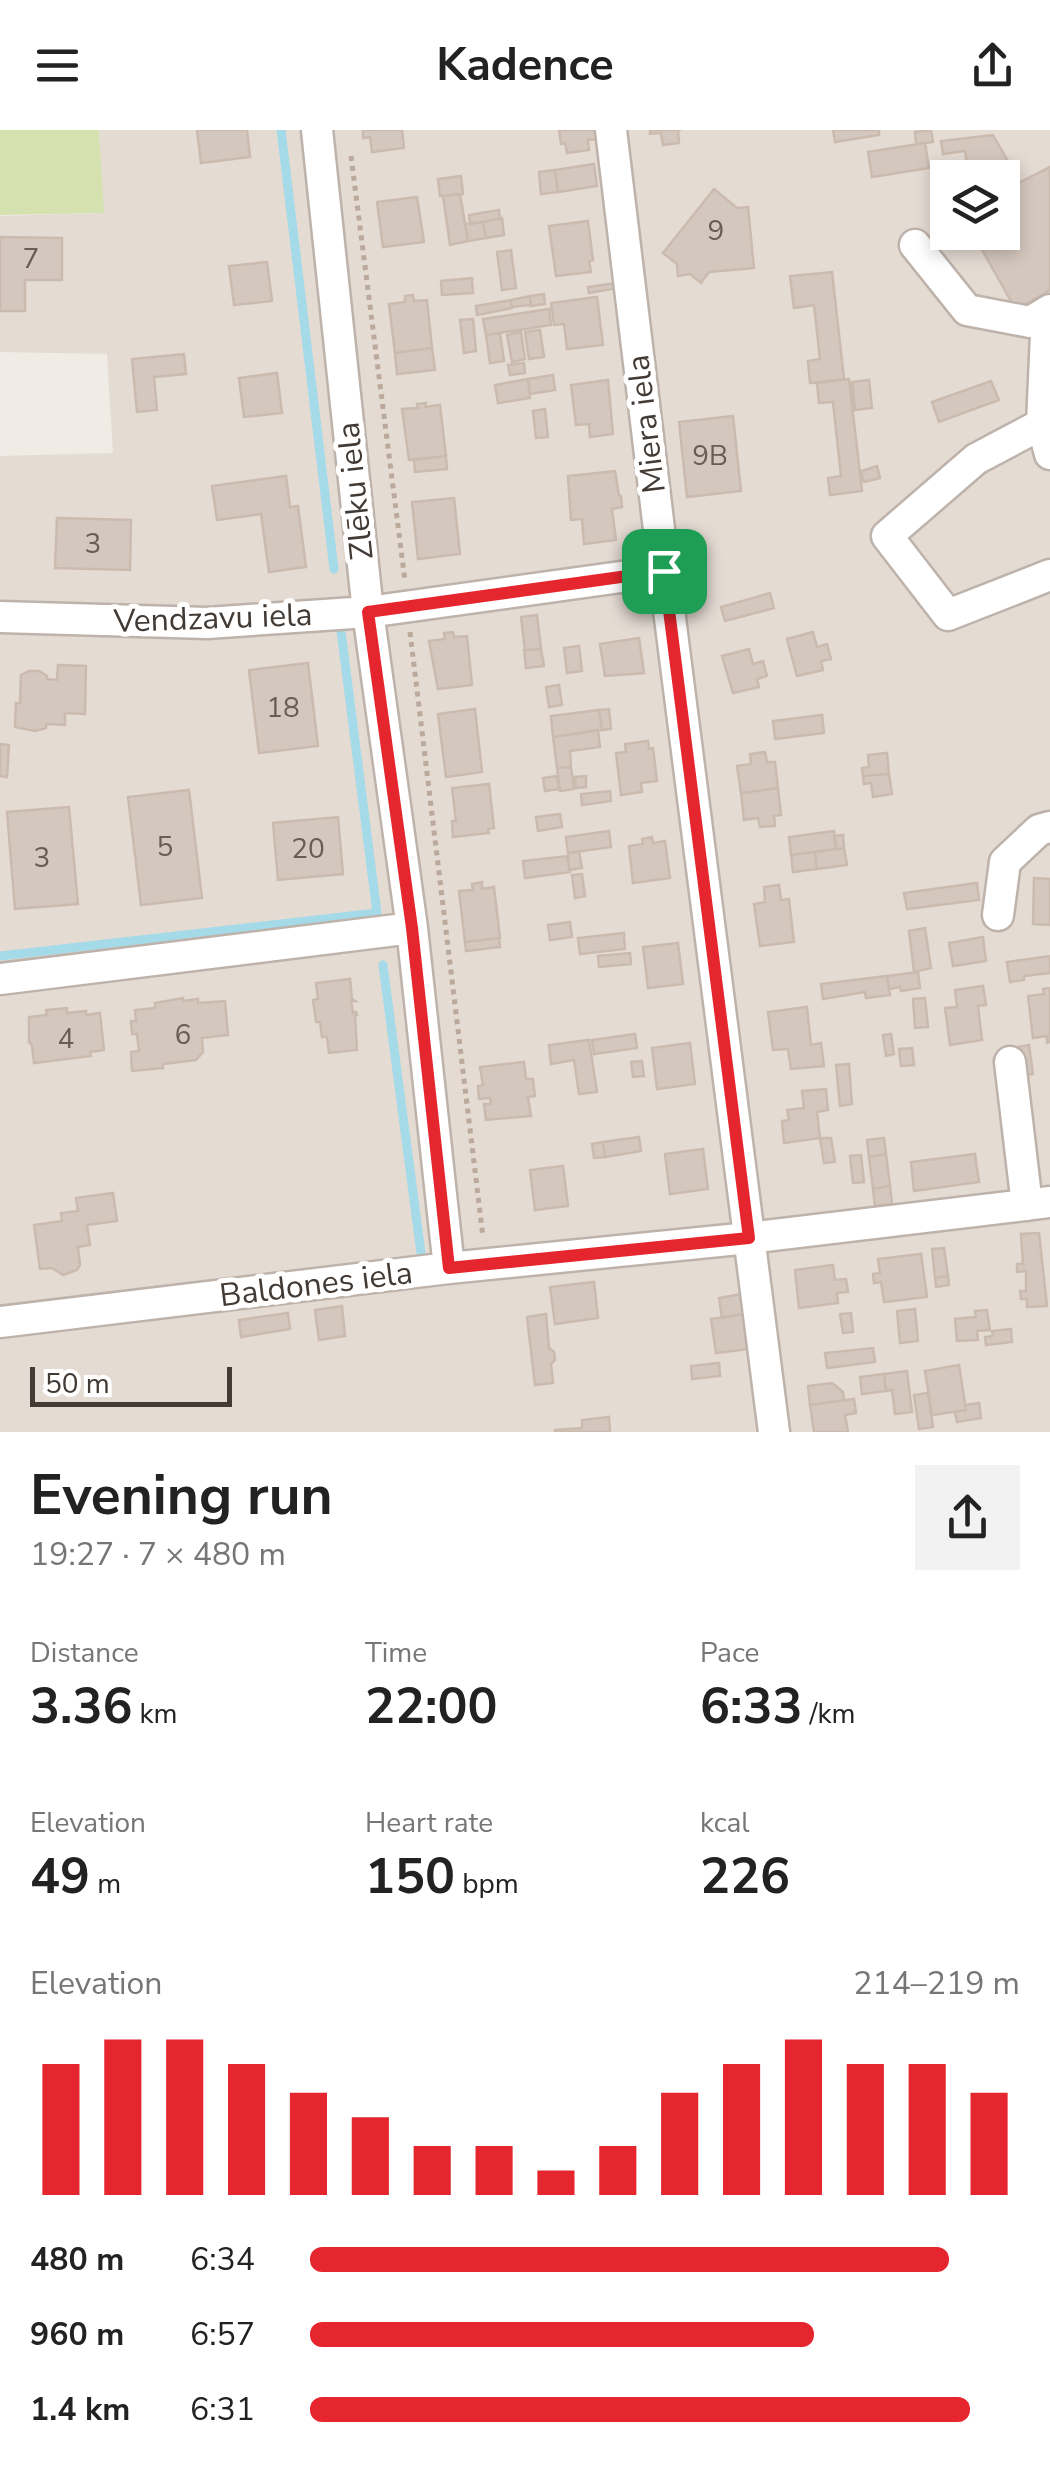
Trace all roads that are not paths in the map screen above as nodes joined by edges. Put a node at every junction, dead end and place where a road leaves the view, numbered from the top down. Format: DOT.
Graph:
graph roads {
  1 [pos="317,130"];
  2 [pos="611,130"];
  3 [pos="915,245"];
  4 [pos="1048,311"];
  5 [pos="1046,423"];
  6 [pos="664,571"];
  7 [pos="1050,575"];
  8 [pos="368,612"];
  9 [pos="0,618"];
  10 [pos="1050,827"];
  11 [pos="998,915"];
  12 [pos="412,928"];
  13 [pos="0,979"];
  14 [pos="1010,1062"];
  15 [pos="1038,1204"];
  16 [pos="749,1238"];
  17 [pos="449,1268"];
  18 [pos="0,1322"];
  19 [pos="774,1432"];
  1 -- 8 [label="street, Zlēku iela"];
  2 -- 6 [label="street, Miera iela"];
  3 -- 4 [label="street"];
  4 -- 5 [label="street"];
  5 -- 7 [label="street"];
  6 -- 8 [label="street, Vendzavu iela"];
  6 -- 16 [label="street, Miera iela"];
  8 -- 9 [label="street, Vendzavu iela"];
  8 -- 12 [label="street, Zlēku iela"];
  10 -- 11 [label="street"];
  12 -- 13 [label="street"];
  12 -- 17 [label="street, Zlēku iela"];
  14 -- 15 [label="street"];
  15 -- 16 [label="street, Baldones iela"];
  16 -- 17 [label="street, Baldones iela"];
  16 -- 19 [label="street, Miera iela"];
  17 -- 18 [label="street, Baldones iela"];
}
